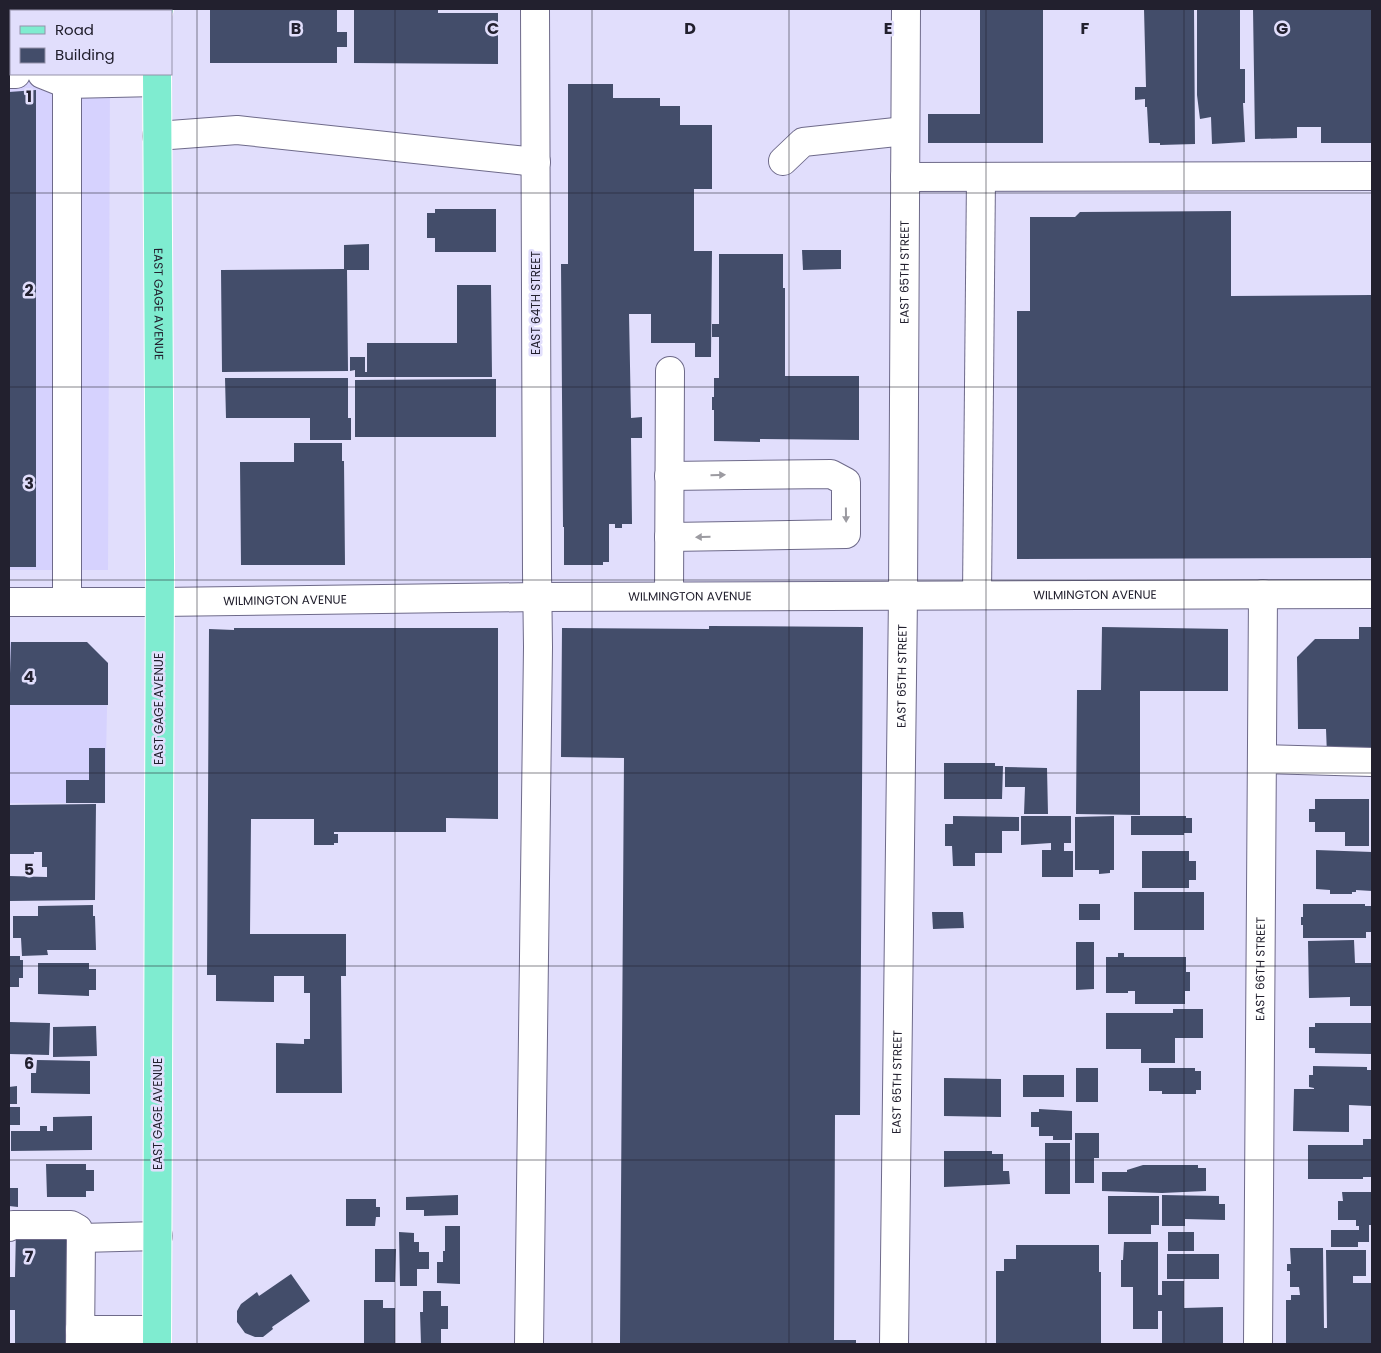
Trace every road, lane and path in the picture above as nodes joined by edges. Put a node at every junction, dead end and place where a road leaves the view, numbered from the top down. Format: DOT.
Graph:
graph roads {
  1 [pos="535,9"];
  2 [pos="906,9"];
  3 [pos="44,75"];
  4 [pos="157,78"];
  5 [pos="67,84"];
  6 [pos="905,131"];
  7 [pos="157,136"];
  8 [pos="783,161"];
  9 [pos="536,162"];
  10 [pos="1372,176"];
  11 [pos="905,177"];
  12 [pos="981,177"];
  13 [pos="670,371"];
  14 [pos="669,476"];
  15 [pos="669,538"];
  16 [pos="1263,594"];
  17 [pos="1372,594"];
  18 [pos="977,595"];
  19 [pos="669,596"];
  20 [pos="903,596"];
  21 [pos="537,597"];
  22 [pos="9,602"];
  23 [pos="67,602"];
  24 [pos="160,602"];
  25 [pos="1262,759"];
  26 [pos="1372,762"];
  27 [pos="9,1227"];
  28 [pos="158,1236"];
  29 [pos="81,1238"];
  30 [pos="80,1337"];
  31 [pos="157,1337"];
  32 [pos="529,1344"];
  33 [pos="894,1344"];
  34 [pos="1258,1344"];
  1 -- 9 [label="street, EAST 64TH STREET"];
  2 -- 6 [label="street, EAST 65TH STREET"];
  3 -- 5 [label="street"];
  4 -- 5 [label="street"];
  4 -- 7 [label="main road, EAST GAGE AVENUE"];
  5 -- 23 [label="street"];
  6 -- 8 [label="street"];
  6 -- 11 [label="street, EAST 65TH STREET"];
  7 -- 9 [label="street"];
  7 -- 24 [label="main road, EAST GAGE AVENUE"];
  9 -- 21 [label="street, EAST 64TH STREET"];
  10 -- 12 [label="street"];
  11 -- 12 [label="street"];
  11 -- 20 [label="street, EAST 65TH STREET"];
  12 -- 18 [label="street"];
  13 -- 14 [label="street"];
  14 -- 15 [label="street"];
  14 -- 15 [label="street, one-way"];
  15 -- 19 [label="street"];
  16 -- 17 [label="street, WILMINGTON AVENUE"];
  16 -- 18 [label="street, WILMINGTON AVENUE"];
  16 -- 25 [label="street, EAST 66TH STREET"];
  18 -- 20 [label="street, WILMINGTON AVENUE"];
  19 -- 20 [label="street, WILMINGTON AVENUE"];
  19 -- 21 [label="street, WILMINGTON AVENUE"];
  20 -- 33 [label="street, EAST 65TH STREET"];
  21 -- 24 [label="street, WILMINGTON AVENUE"];
  21 -- 32 [label="street, EAST 64TH STREET"];
  22 -- 23 [label="street, WILMINGTON AVENUE"];
  23 -- 24 [label="street, WILMINGTON AVENUE"];
  24 -- 28 [label="main road, EAST GAGE AVENUE"];
  25 -- 26 [label="street"];
  25 -- 34 [label="street, EAST 66TH STREET"];
  27 -- 29 [label="street"];
  28 -- 29 [label="street"];
  28 -- 31 [label="main road, EAST GAGE AVENUE"];
  29 -- 30 [label="street"];
  30 -- 31 [label="street"];
}
